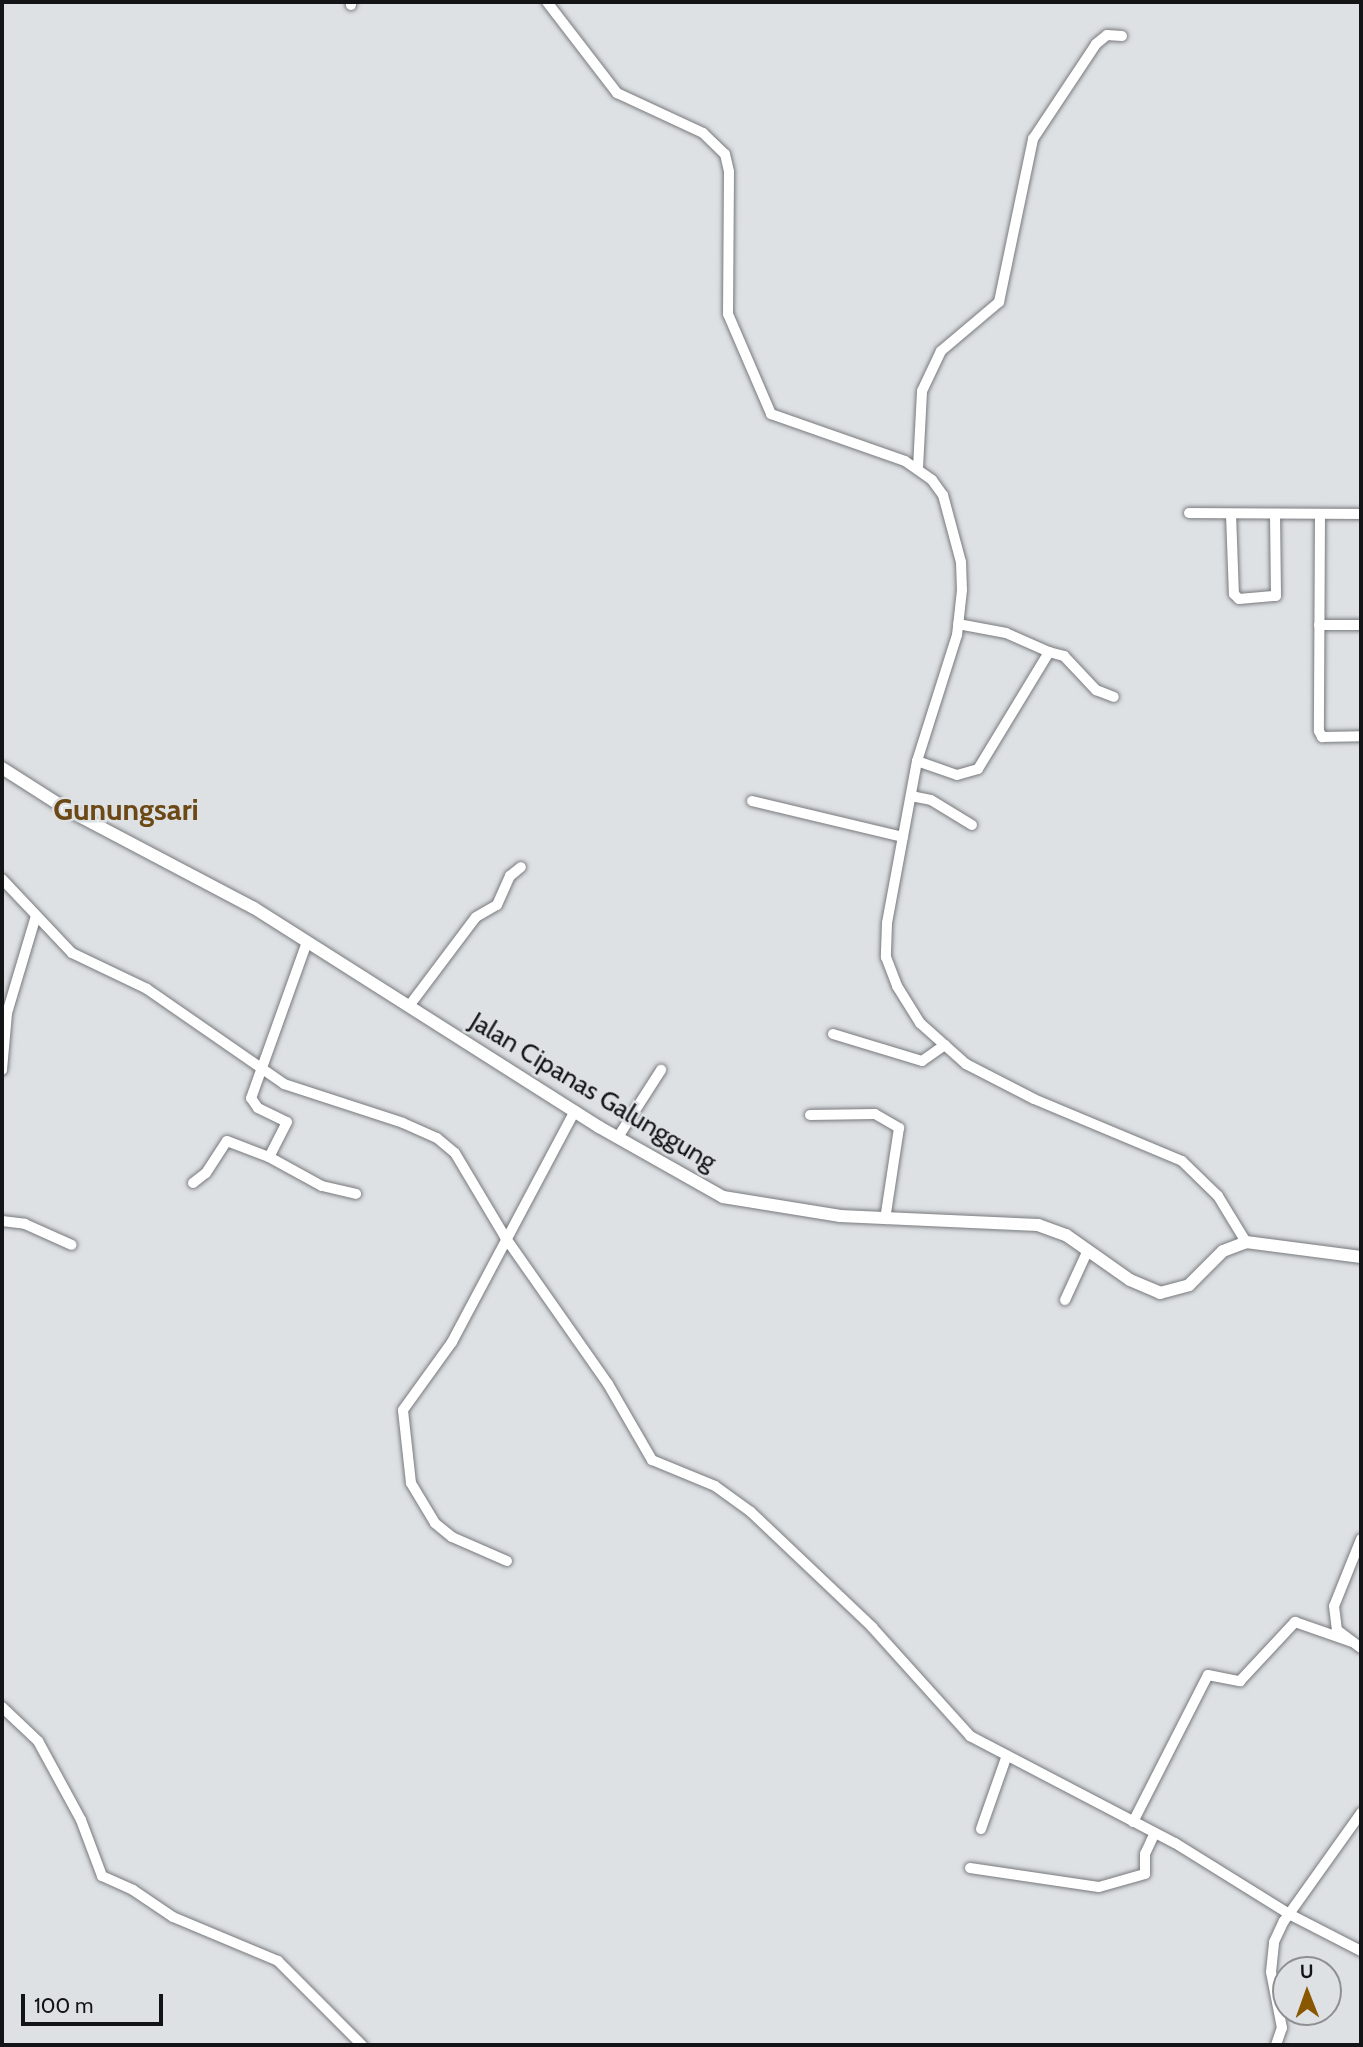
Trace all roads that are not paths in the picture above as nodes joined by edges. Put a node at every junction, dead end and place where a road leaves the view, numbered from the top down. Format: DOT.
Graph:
graph roads {
  1 [pos="547,2"];
  2 [pos="1122,36"];
  3 [pos="918,468"];
  4 [pos="1189,513"];
  5 [pos="1231,514"];
  6 [pos="1275,514"];
  7 [pos="1320,514"];
  8 [pos="1361,514"];
  9 [pos="958,624"];
  10 [pos="1319,625"];
  11 [pos="1361,625"];
  12 [pos="1049,652"];
  13 [pos="1114,697"];
  14 [pos="1361,736"];
  15 [pos="916,761"];
  16 [pos="2,768"];
  17 [pos="911,796"];
  18 [pos="752,801"];
  19 [pos="972,825"];
  20 [pos="903,836"];
  21 [pos="521,867"];
  22 [pos="2,879"];
  23 [pos="36,916"];
  24 [pos="307,942"];
  25 [pos="409,1006"];
  26 [pos="833,1034"];
  27 [pos="945,1045"];
  28 [pos="261,1066"];
  29 [pos="2,1070"];
  30 [pos="661,1070"];
  31 [pos="575,1111"];
  32 [pos="810,1115"];
  33 [pos="618,1137"];
  34 [pos="269,1157"];
  35 [pos="193,1183"];
  36 [pos="356,1194"];
  37 [pos="886,1214"];
  38 [pos="2,1221"];
  39 [pos="505,1237"];
  40 [pos="1246,1242"];
  41 [pos="72,1245"];
  42 [pos="1088,1251"];
  43 [pos="1361,1257"];
  44 [pos="1065,1300"];
  45 [pos="1361,1539"];
  46 [pos="507,1560"];
  47 [pos="1352,1642"];
  48 [pos="1361,1648"];
  49 [pos="2,1707"];
  50 [pos="1007,1755"];
  51 [pos="1361,1813"];
  52 [pos="1133,1822"];
  53 [pos="981,1829"];
  54 [pos="1155,1833"];
  55 [pos="970,1868"];
  56 [pos="1289,1914"];
  57 [pos="1361,1951"];
  58 [pos="362,2045"];
  59 [pos="1276,2045"];
  1 -- 3 [label="street"];
  2 -- 3 [label="street"];
  3 -- 9 [label="street"];
  4 -- 5 [label="street"];
  5 -- 6 [label="street"];
  5 -- 6 [label="street"];
  6 -- 7 [label="street"];
  7 -- 8 [label="street"];
  7 -- 10 [label="street"];
  9 -- 12 [label="street"];
  9 -- 15 [label="street"];
  10 -- 11 [label="street"];
  10 -- 14 [label="street"];
  12 -- 13 [label="street"];
  12 -- 15 [label="street"];
  15 -- 17 [label="street"];
  16 -- 24 [label="street, Jalan Cipanas Galunggung"];
  17 -- 19 [label="street"];
  17 -- 20 [label="street"];
  18 -- 20 [label="street"];
  20 -- 27 [label="street"];
  21 -- 25 [label="street"];
  22 -- 23 [label="street"];
  23 -- 28 [label="street"];
  23 -- 29 [label="street"];
  24 -- 25 [label="street, Jalan Cipanas Galunggung"];
  24 -- 28 [label="street"];
  25 -- 31 [label="street, Jalan Cipanas Galunggung"];
  26 -- 27 [label="street"];
  27 -- 40 [label="street"];
  28 -- 34 [label="street"];
  28 -- 39 [label="street"];
  30 -- 33 [label="street"];
  31 -- 33 [label="street, Jalan Cipanas Galunggung"];
  31 -- 39 [label="street"];
  32 -- 37 [label="street"];
  33 -- 37 [label="street, Jalan Cipanas Galunggung"];
  34 -- 35 [label="street"];
  34 -- 36 [label="street"];
  37 -- 42 [label="street, Jalan Cipanas Galunggung"];
  38 -- 41 [label="street"];
  39 -- 46 [label="street"];
  39 -- 50 [label="street"];
  40 -- 42 [label="street, Jalan Cipanas Galunggung"];
  40 -- 43 [label="street"];
  42 -- 44 [label="street"];
  45 -- 47 [label="street"];
  47 -- 48 [label="street"];
  47 -- 52 [label="street"];
  49 -- 58 [label="street"];
  50 -- 52 [label="street"];
  50 -- 53 [label="street"];
  51 -- 56 [label="street"];
  52 -- 54 [label="street"];
  54 -- 55 [label="street"];
  54 -- 56 [label="street"];
  56 -- 57 [label="street"];
  56 -- 59 [label="street"];
}
